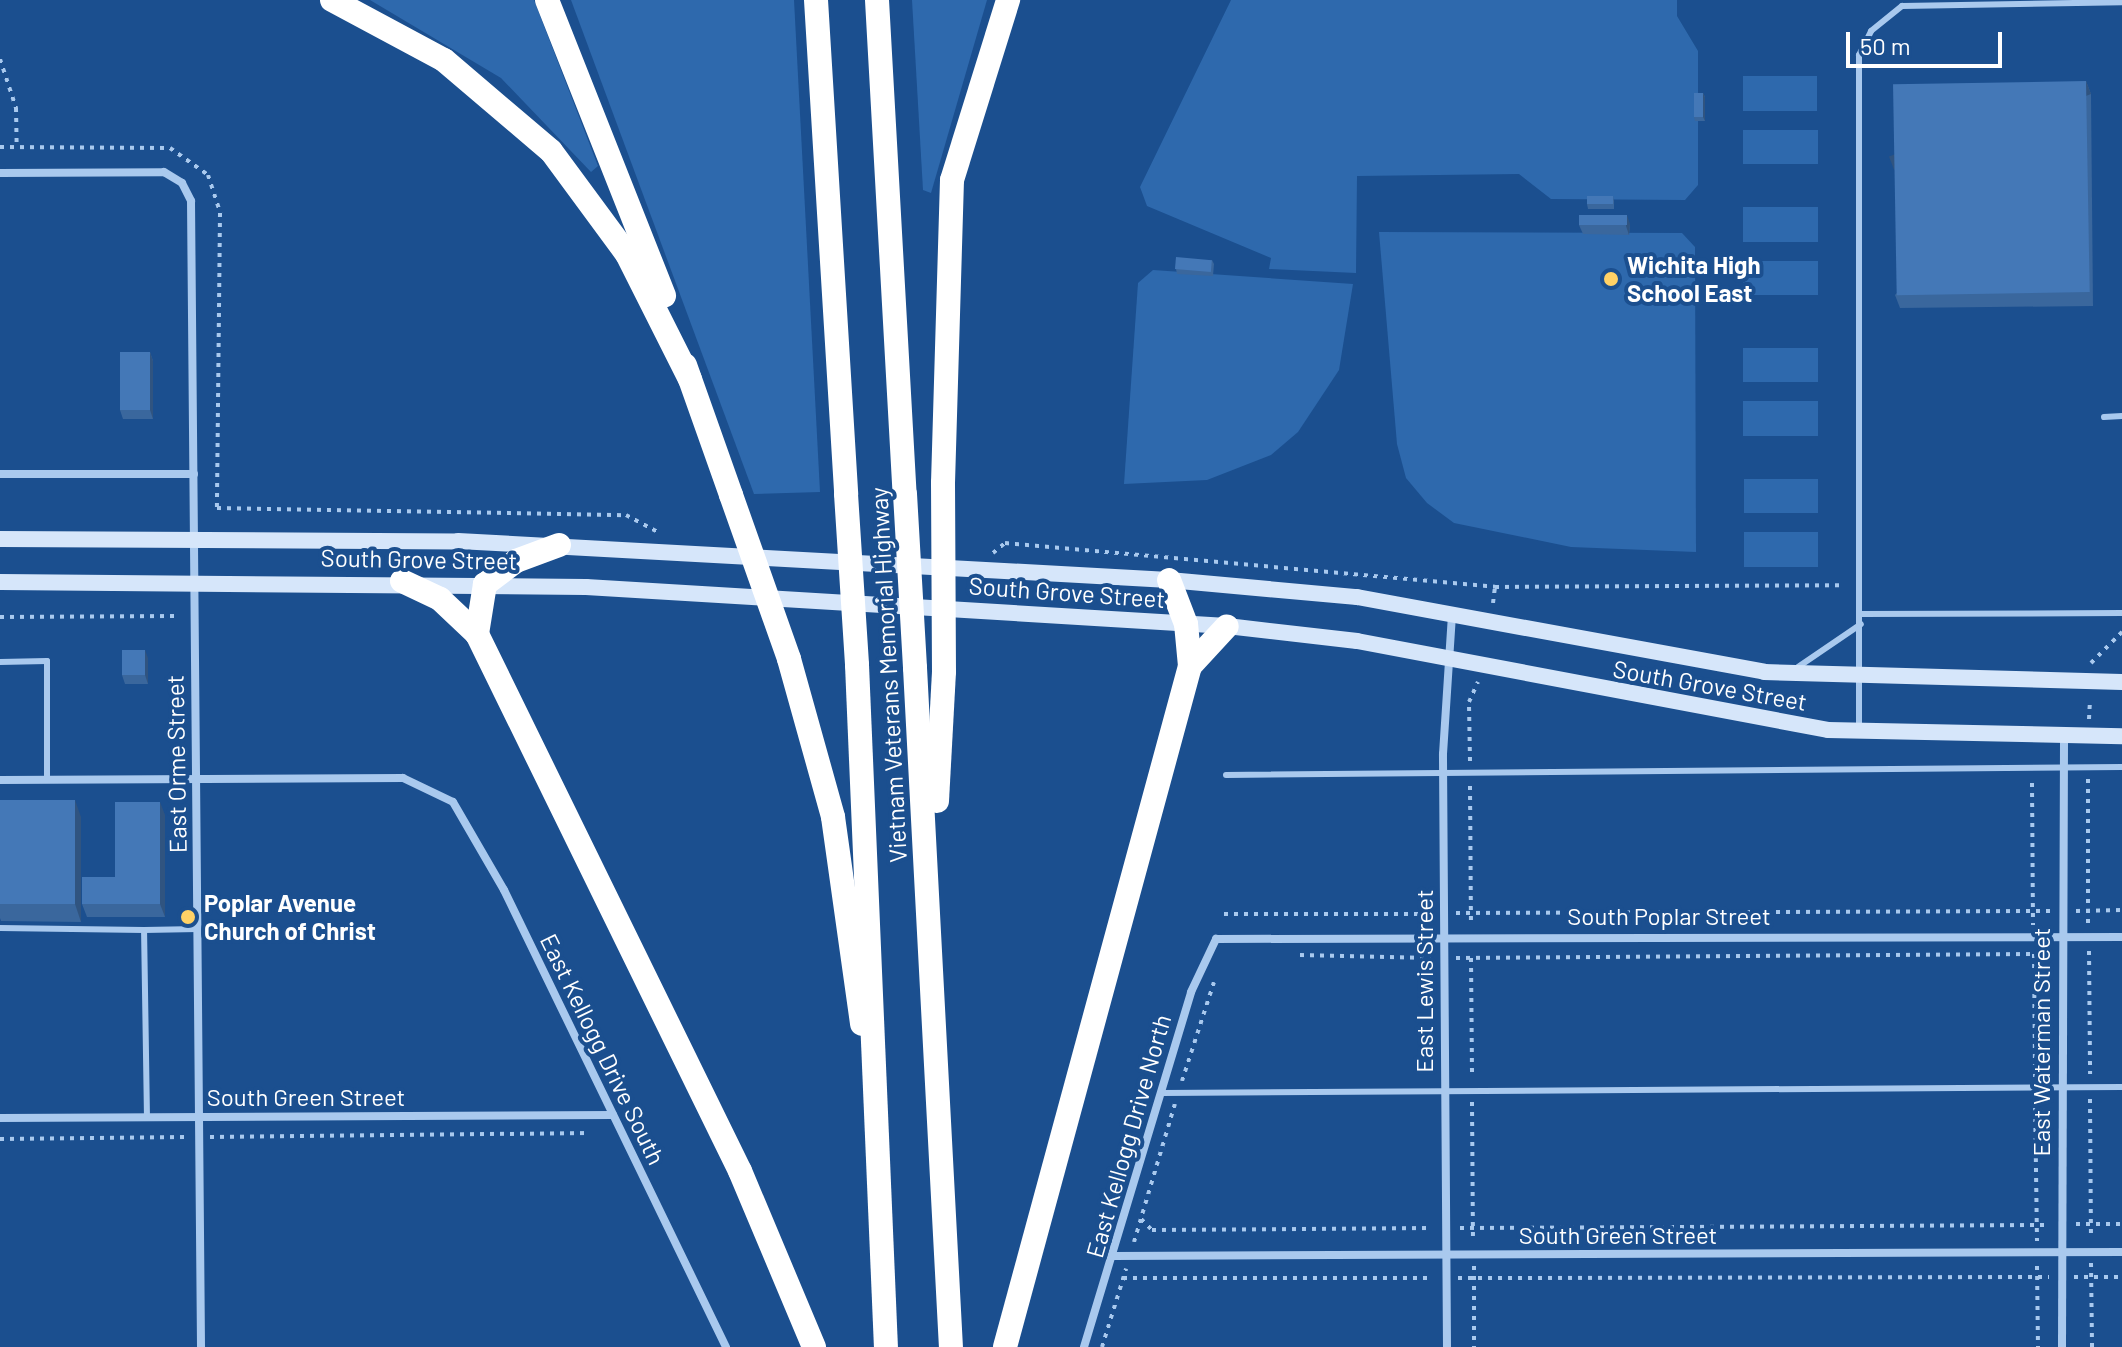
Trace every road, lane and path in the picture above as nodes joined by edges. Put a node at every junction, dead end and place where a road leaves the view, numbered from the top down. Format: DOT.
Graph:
graph roads {
  1 [pos="332,0"];
  2 [pos="547,0"];
  3 [pos="816,0"];
  4 [pos="877,0"];
  5 [pos="1008,0"];
  6 [pos="2122,2"];
  7 [pos="0,59"];
  8 [pos="0,147"];
  9 [pos="17,147"];
  10 [pos="0,173"];
  11 [pos="690,379"];
  12 [pos="2122,416"];
  13 [pos="2104,417"];
  14 [pos="0,474"];
  15 [pos="194,474"];
  16 [pos="672,533"];
  17 [pos="0,539"];
  18 [pos="195,539"];
  19 [pos="559,545"];
  20 [pos="977,553"];
  21 [pos="1169,580"];
  22 [pos="195,581"];
  23 [pos="402,581"];
  24 [pos="0,582"];
  25 [pos="485,584"];
  26 [pos="1845,585"];
  27 [pos="1495,587"];
  28 [pos="1493,603"];
  29 [pos="2122,613"];
  30 [pos="1452,614"];
  31 [pos="1861,614"];
  32 [pos="175,616"];
  33 [pos="0,617"];
  34 [pos="1186,624"];
  35 [pos="1861,624"];
  36 [pos="1227,626"];
  37 [pos="2122,632"];
  38 [pos="477,634"];
  39 [pos="1449,658"];
  40 [pos="0,662"];
  41 [pos="1190,666"];
  42 [pos="1782,673"];
  43 [pos="1861,679"];
  44 [pos="1478,682"];
  45 [pos="2090,682"];
  46 [pos="2122,682"];
  47 [pos="1859,733"];
  48 [pos="2122,736"];
  49 [pos="2064,737"];
  50 [pos="2089,737"];
  51 [pos="2064,767"];
  52 [pos="2088,767"];
  53 [pos="2122,767"];
  54 [pos="1226,775"];
  55 [pos="1443,775"];
  56 [pos="1470,775"];
  57 [pos="47,779"];
  58 [pos="196,779"];
  59 [pos="0,780"];
  60 [pos="2032,783"];
  61 [pos="2088,910"];
  62 [pos="2122,910"];
  63 [pos="2033,911"];
  64 [pos="2062,911"];
  65 [pos="1471,913"];
  66 [pos="1224,914"];
  67 [pos="1443,914"];
  68 [pos="930,915"];
  69 [pos="0,928"];
  70 [pos="198,929"];
  71 [pos="144,930"];
  72 [pos="1443,937"];
  73 [pos="1471,937"];
  74 [pos="2034,937"];
  75 [pos="2061,937"];
  76 [pos="2088,937"];
  77 [pos="2122,937"];
  78 [pos="1216,939"];
  79 [pos="2089,953"];
  80 [pos="2100,953"];
  81 [pos="2034,954"];
  82 [pos="2061,954"];
  83 [pos="1294,955"];
  84 [pos="1443,958"];
  85 [pos="1471,958"];
  86 [pos="1217,971"];
  87 [pos="2035,1087"];
  88 [pos="2061,1087"];
  89 [pos="2090,1087"];
  90 [pos="2122,1087"];
  91 [pos="1445,1091"];
  92 [pos="1472,1091"];
  93 [pos="1162,1093"];
  94 [pos="1179,1093"];
  95 [pos="613,1115"];
  96 [pos="199,1117"];
  97 [pos="0,1118"];
  98 [pos="147,1118"];
  99 [pos="589,1133"];
  100 [pos="199,1137"];
  101 [pos="0,1139"];
  102 [pos="884,1187"];
  103 [pos="1141,1219"];
  104 [pos="2061,1224"];
  105 [pos="2091,1224"];
  106 [pos="2122,1224"];
  107 [pos="2037,1225"];
  108 [pos="1446,1228"];
  109 [pos="1473,1228"];
  110 [pos="2037,1252"];
  111 [pos="2061,1252"];
  112 [pos="2091,1252"];
  113 [pos="2122,1252"];
  114 [pos="1114,1256"];
  115 [pos="1130,1256"];
  116 [pos="1473,1256"];
  117 [pos="1446,1257"];
  118 [pos="2037,1277"];
  119 [pos="2061,1277"];
  120 [pos="2091,1277"];
  121 [pos="2122,1277"];
  122 [pos="1123,1278"];
  123 [pos="1446,1278"];
  124 [pos="1474,1278"];
  125 [pos="201,1347"];
  126 [pos="726,1347"];
  127 [pos="814,1347"];
  128 [pos="886,1347"];
  129 [pos="951,1347"];
  130 [pos="1005,1347"];
  131 [pos="1084,1347"];
  132 [pos="1102,1347"];
  133 [pos="1447,1347"];
  134 [pos="1474,1347"];
  135 [pos="2038,1347"];
  136 [pos="2062,1347"];
  137 [pos="2092,1347"];
  1 -- 11 [label="highway"];
  2 -- 11 [label="highway"];
  3 -- 102 [label="highway, Vietnam Veterans Memorial Highway, bridge"];
  4 -- 68 [label="highway, Vietnam Veterans Memorial Highway, bridge"];
  5 -- 68 [label="highway, bridge"];
  6 -- 31 [label="lane"];
  7 -- 9 [label="path"];
  8 -- 9 [label="path"];
  9 -- 16 [label="path"];
  10 -- 15 [label="street, East Orme Street"];
  11 -- 102 [label="highway, bridge"];
  12 -- 13 [label="lane"];
  14 -- 15 [label="street"];
  15 -- 18 [label="street, East Orme Street"];
  17 -- 18 [label="street, South Grove Street"];
  18 -- 19 [label="street, South Grove Street"];
  18 -- 22 [label="street, East Orme Street"];
  19 -- 21 [label="street, South Grove Street"];
  19 -- 25 [label="highway"];
  20 -- 27 [label="path"];
  21 -- 30 [label="street, South Grove Street"];
  21 -- 34 [label="highway"];
  22 -- 23 [label="street, South Grove Street"];
  22 -- 24 [label="street, South Grove Street"];
  22 -- 58 [label="street, East Orme Street"];
  23 -- 25 [label="street, South Grove Street"];
  23 -- 38 [label="highway"];
  25 -- 34 [label="street, South Grove Street"];
  25 -- 38 [label="highway"];
  26 -- 27 [label="path"];
  27 -- 28 [label="path"];
  29 -- 31 [label="lane"];
  30 -- 39 [label="street, East Lewis Street"];
  30 -- 42 [label="street, South Grove Street"];
  31 -- 35 [label="lane"];
  32 -- 33 [label="path"];
  34 -- 36 [label="street, South Grove Street"];
  34 -- 41 [label="highway"];
  35 -- 42 [label="lane"];
  35 -- 43 [label="lane"];
  36 -- 39 [label="street, South Grove Street"];
  36 -- 41 [label="highway"];
  37 -- 45 [label="path"];
  38 -- 127 [label="highway"];
  39 -- 47 [label="street, South Grove Street"];
  39 -- 55 [label="street, East Lewis Street"];
  40 -- 57 [label="lane"];
  41 -- 130 [label="highway"];
  42 -- 43 [label="street, South Grove Street"];
  43 -- 45 [label="street, South Grove Street"];
  43 -- 47 [label="lane"];
  44 -- 56 [label="path"];
  45 -- 46 [label="street, South Grove Street"];
  45 -- 50 [label="path"];
  47 -- 49 [label="street, South Grove Street"];
  48 -- 50 [label="street, South Grove Street"];
  49 -- 50 [label="street, South Grove Street"];
  49 -- 51 [label="street, East Waterman Street"];
  51 -- 52 [label="lane"];
  51 -- 56 [label="lane"];
  51 -- 64 [label="street, East Waterman Street"];
  52 -- 53 [label="lane"];
  52 -- 61 [label="path"];
  54 -- 55 [label="lane"];
  55 -- 56 [label="lane"];
  55 -- 67 [label="street, East Lewis Street"];
  56 -- 65 [label="path"];
  57 -- 58 [label="street"];
  57 -- 59 [label="street"];
  58 -- 70 [label="street, East Orme Street"];
  58 -- 95 [label="street, East Kellogg Drive South"];
  60 -- 63 [label="path"];
  61 -- 62 [label="path"];
  61 -- 64 [label="path"];
  61 -- 76 [label="path"];
  63 -- 64 [label="path"];
  63 -- 65 [label="path"];
  63 -- 74 [label="path"];
  64 -- 75 [label="street, East Waterman Street"];
  65 -- 67 [label="path"];
  65 -- 73 [label="path"];
  66 -- 67 [label="path"];
  67 -- 72 [label="street, East Lewis Street"];
  68 -- 129 [label="highway, Vietnam Veterans Memorial Highway"];
  69 -- 71 [label="lane"];
  70 -- 71 [label="lane"];
  70 -- 96 [label="street, East Orme Street"];
  71 -- 98 [label="lane"];
  72 -- 73 [label="street, South Poplar Street"];
  72 -- 78 [label="street, South Poplar Street"];
  72 -- 84 [label="street, East Lewis Street"];
  73 -- 74 [label="street, South Poplar Street"];
  73 -- 85 [label="path"];
  74 -- 75 [label="street, South Poplar Street"];
  74 -- 81 [label="path"];
  75 -- 76 [label="street, South Poplar Street"];
  75 -- 82 [label="street, East Waterman Street"];
  76 -- 77 [label="street, South Poplar Street"];
  76 -- 79 [label="path"];
  78 -- 93 [label="street, East Kellogg Drive North"];
  79 -- 80 [label="path"];
  79 -- 82 [label="path"];
  79 -- 89 [label="path"];
  81 -- 82 [label="path"];
  81 -- 85 [label="path"];
  81 -- 87 [label="path"];
  82 -- 88 [label="street, East Waterman Street"];
  83 -- 84 [label="path"];
  84 -- 85 [label="path"];
  84 -- 91 [label="street, East Lewis Street"];
  85 -- 92 [label="path"];
  86 -- 94 [label="path"];
  87 -- 88 [label="lane"];
  87 -- 92 [label="lane"];
  87 -- 107 [label="path"];
  88 -- 89 [label="lane"];
  88 -- 104 [label="street, East Waterman Street"];
  89 -- 90 [label="lane"];
  89 -- 105 [label="path"];
  91 -- 92 [label="lane"];
  91 -- 94 [label="lane"];
  91 -- 108 [label="street, East Lewis Street"];
  92 -- 109 [label="path"];
  93 -- 94 [label="lane"];
  93 -- 114 [label="street, East Kellogg Drive North"];
  94 -- 103 [label="path"];
  95 -- 96 [label="street, South Green Street"];
  95 -- 126 [label="street, East Kellogg Drive South"];
  96 -- 98 [label="street, South Green Street"];
  96 -- 100 [label="street, East Orme Street"];
  97 -- 98 [label="street, South Green Street"];
  99 -- 100 [label="path"];
  100 -- 101 [label="path"];
  100 -- 125 [label="street, East Orme Street"];
  102 -- 128 [label="highway, Vietnam Veterans Memorial Highway"];
  103 -- 108 [label="path"];
  103 -- 115 [label="path"];
  104 -- 105 [label="path"];
  104 -- 107 [label="path"];
  104 -- 111 [label="street, East Waterman Street"];
  105 -- 106 [label="path"];
  105 -- 112 [label="path"];
  107 -- 109 [label="path"];
  107 -- 110 [label="path"];
  108 -- 109 [label="path"];
  108 -- 117 [label="street, East Lewis Street"];
  109 -- 116 [label="path"];
  110 -- 111 [label="street, South Green Street"];
  110 -- 116 [label="street, South Green Street"];
  110 -- 118 [label="path"];
  111 -- 112 [label="street, South Green Street"];
  111 -- 119 [label="street, East Waterman Street"];
  112 -- 113 [label="street, South Green Street"];
  112 -- 120 [label="path"];
  114 -- 115 [label="street, South Green Street"];
  114 -- 131 [label="street, East Kellogg Drive North"];
  115 -- 117 [label="street, South Green Street"];
  115 -- 122 [label="path"];
  116 -- 117 [label="street, South Green Street"];
  116 -- 124 [label="path"];
  117 -- 123 [label="street, East Lewis Street"];
  118 -- 119 [label="path"];
  118 -- 124 [label="path"];
  118 -- 135 [label="path"];
  119 -- 120 [label="path"];
  119 -- 136 [label="street, East Waterman Street"];
  120 -- 121 [label="path"];
  120 -- 137 [label="path"];
  122 -- 123 [label="path"];
  122 -- 132 [label="path"];
  123 -- 124 [label="path"];
  123 -- 133 [label="street, East Lewis Street"];
  124 -- 134 [label="path"];
}
